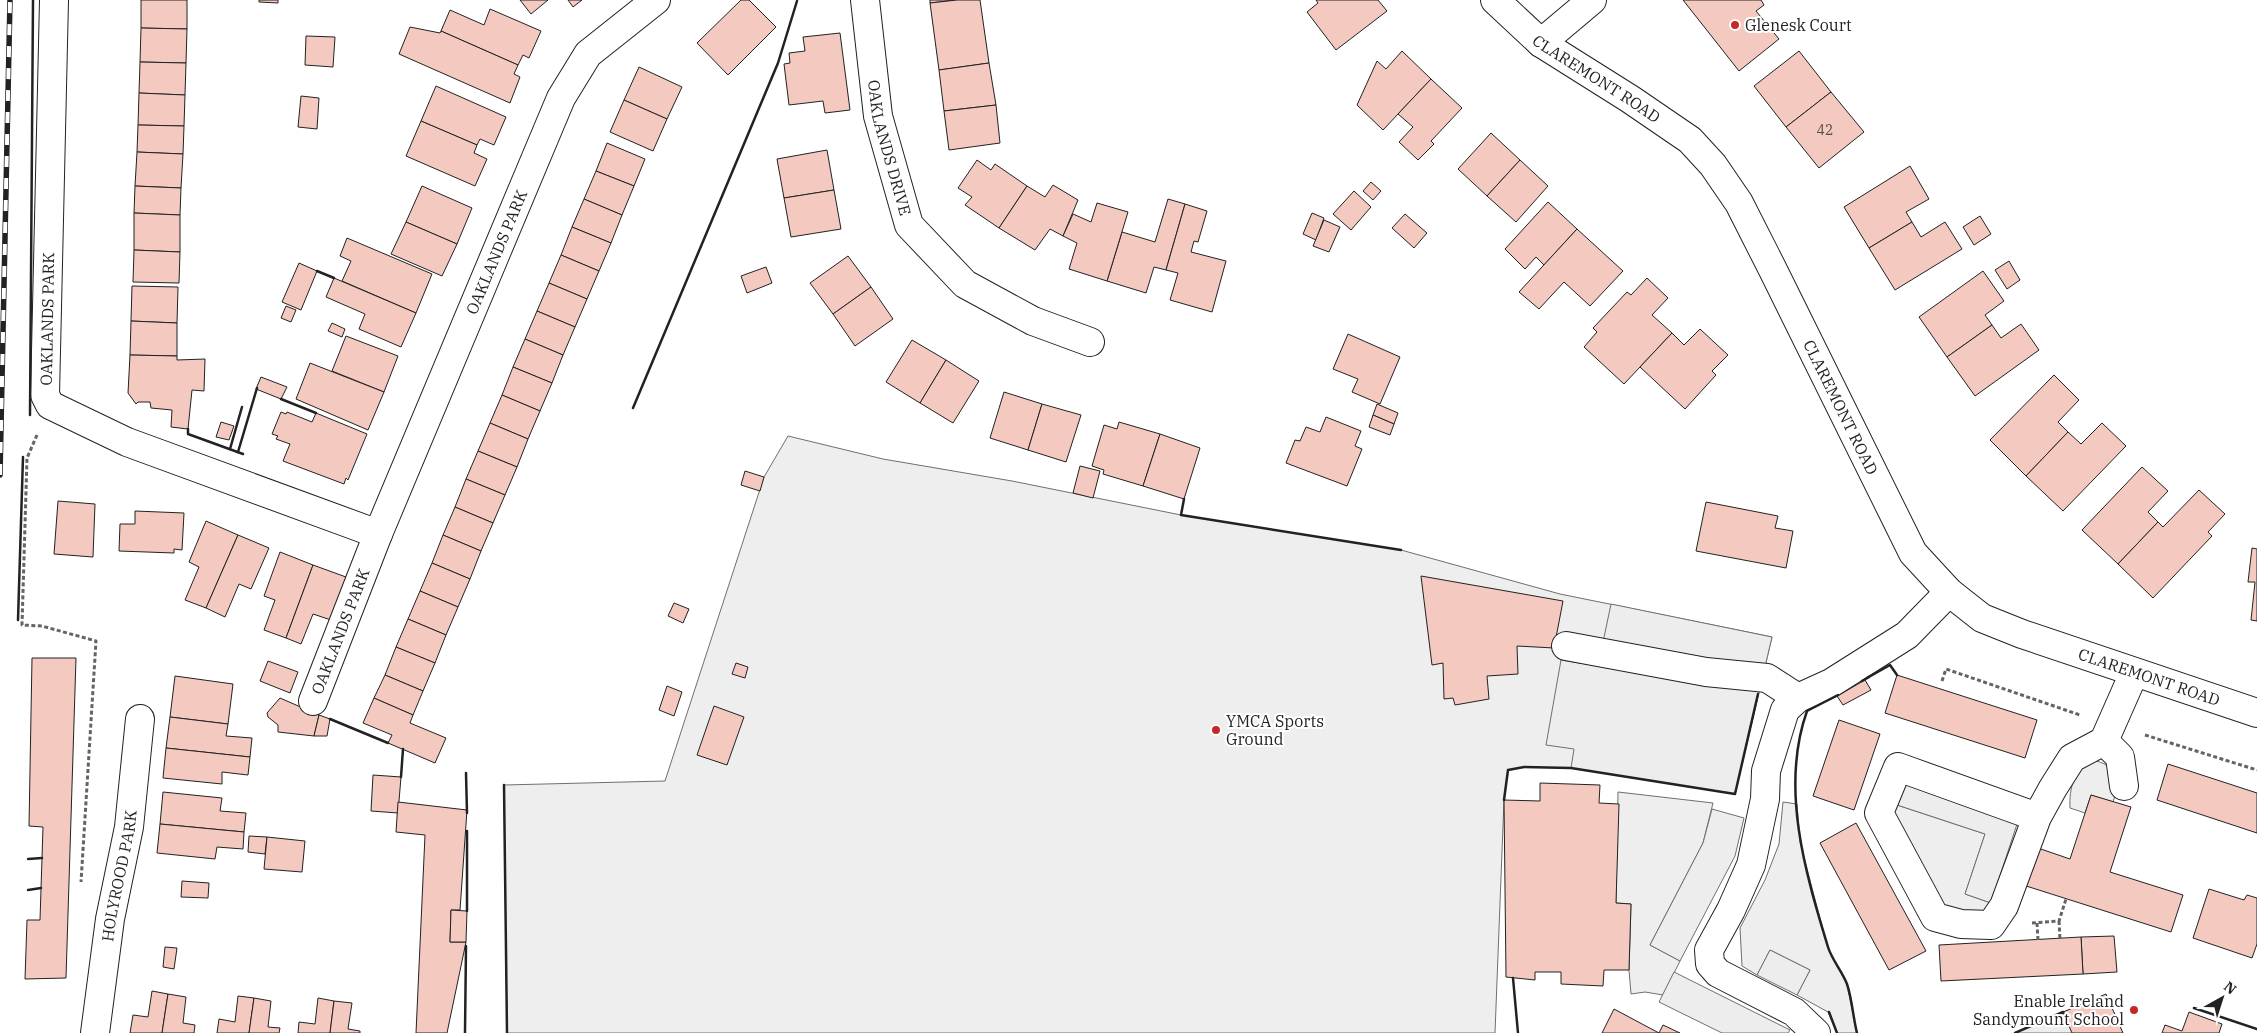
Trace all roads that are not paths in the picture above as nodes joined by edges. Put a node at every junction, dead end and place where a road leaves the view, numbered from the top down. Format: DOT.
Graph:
graph roads {
  1 [pos="54,0"];
  2 [pos="656,0"];
  3 [pos="865,0"];
  4 [pos="1495,0"];
  5 [pos="1592,0"];
  6 [pos="1541,44"];
  7 [pos="1090,342"];
  8 [pos="378,534"];
  9 [pos="1949,592"];
  10 [pos="1566,646"];
  11 [pos="2134,673"];
  12 [pos="1798,698"];
  13 [pos="313,701"];
  14 [pos="2257,713"];
  15 [pos="140,719"];
  16 [pos="2108,733"];
  17 [pos="2124,786"];
  18 [pos="2037,817"];
  19 [pos="95,1033"];
  20 [pos="1816,1033"];
  1 -- 8 [label="street, OAKLANDS PARK"];
  2 -- 8 [label="street, OAKLANDS PARK"];
  3 -- 7 [label="street, OAKLANDS DRIVE"];
  4 -- 6 [label="street, CLAREMONT ROAD"];
  5 -- 6 [label="street"];
  6 -- 9 [label="street, CLAREMONT ROAD"];
  8 -- 13 [label="street, OAKLANDS PARK"];
  9 -- 11 [label="street, CLAREMONT ROAD"];
  9 -- 12 [label="street"];
  10 -- 12 [label="street"];
  11 -- 14 [label="street, CLAREMONT ROAD"];
  11 -- 16 [label="street"];
  12 -- 20 [label="street"];
  15 -- 19 [label="street, HOLYROOD PARK"];
  16 -- 17 [label="street"];
  16 -- 18 [label="street"];
  18 -- 18 [label="street"];
}
